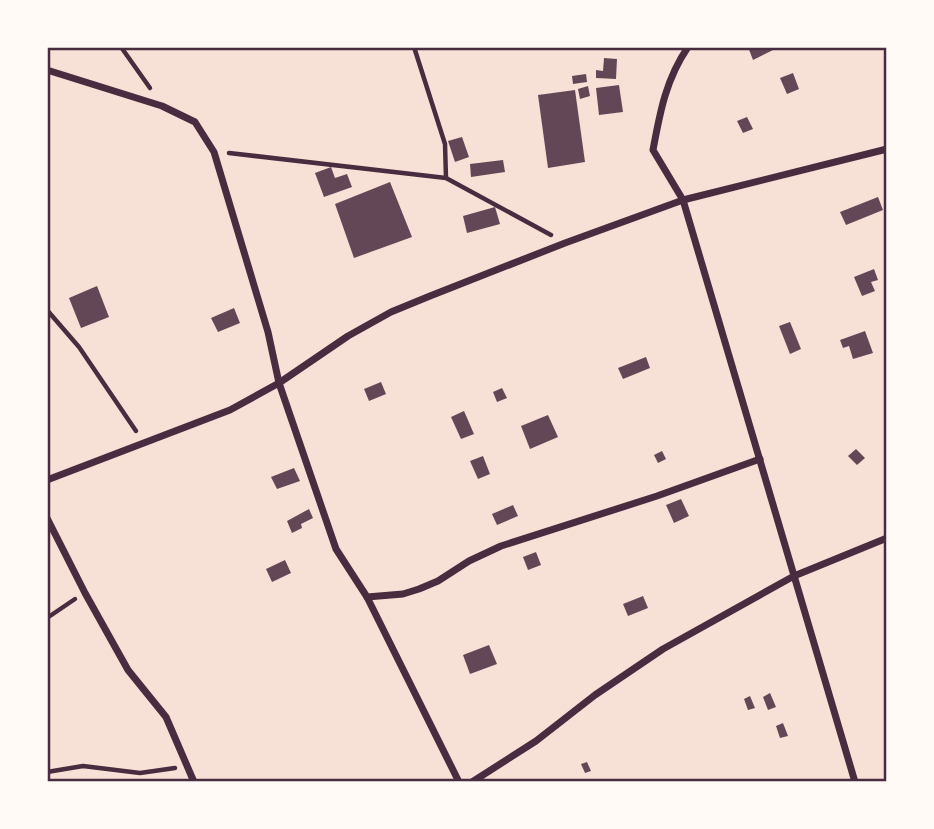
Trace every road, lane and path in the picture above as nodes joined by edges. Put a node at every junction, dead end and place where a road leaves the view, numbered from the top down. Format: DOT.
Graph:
graph roads {
  1 [pos="121,47"];
  2 [pos="414,47"];
  3 [pos="688,47"];
  4 [pos="47,70"];
  5 [pos="162,106"];
  6 [pos="887,149"];
  7 [pos="214,152"];
  8 [pos="446,178"];
  9 [pos="683,200"];
  10 [pos="565,243"];
  11 [pos="47,310"];
  12 [pos="279,383"];
  13 [pos="144,443"];
  14 [pos="760,459"];
  15 [pos="47,480"];
  16 [pos="47,518"];
  17 [pos="887,538"];
  18 [pos="794,576"];
  19 [pos="85,593"];
  20 [pos="367,597"];
  21 [pos="47,618"];
  22 [pos="188,766"];
  23 [pos="47,772"];
  24 [pos="194,782"];
  25 [pos="459,782"];
  26 [pos="472,782"];
  27 [pos="855,782"];
  1 -- 5 [label="path"];
  2 -- 8 [label="path"];
  3 -- 9 [label="street"];
  4 -- 5 [label="street"];
  5 -- 7 [label="street"];
  6 -- 9 [label="street"];
  7 -- 8 [label="path"];
  7 -- 12 [label="street"];
  8 -- 10 [label="path"];
  9 -- 10 [label="street"];
  9 -- 14 [label="street"];
  10 -- 12 [label="street"];
  11 -- 13 [label="path"];
  12 -- 13 [label="street"];
  12 -- 20 [label="street"];
  13 -- 15 [label="street"];
  14 -- 18 [label="street"];
  14 -- 20 [label="street"];
  16 -- 19 [label="street"];
  17 -- 18 [label="street"];
  18 -- 26 [label="street"];
  18 -- 27 [label="street"];
  19 -- 21 [label="path"];
  19 -- 22 [label="street"];
  20 -- 25 [label="street"];
  22 -- 23 [label="path"];
  22 -- 24 [label="street"];
}
